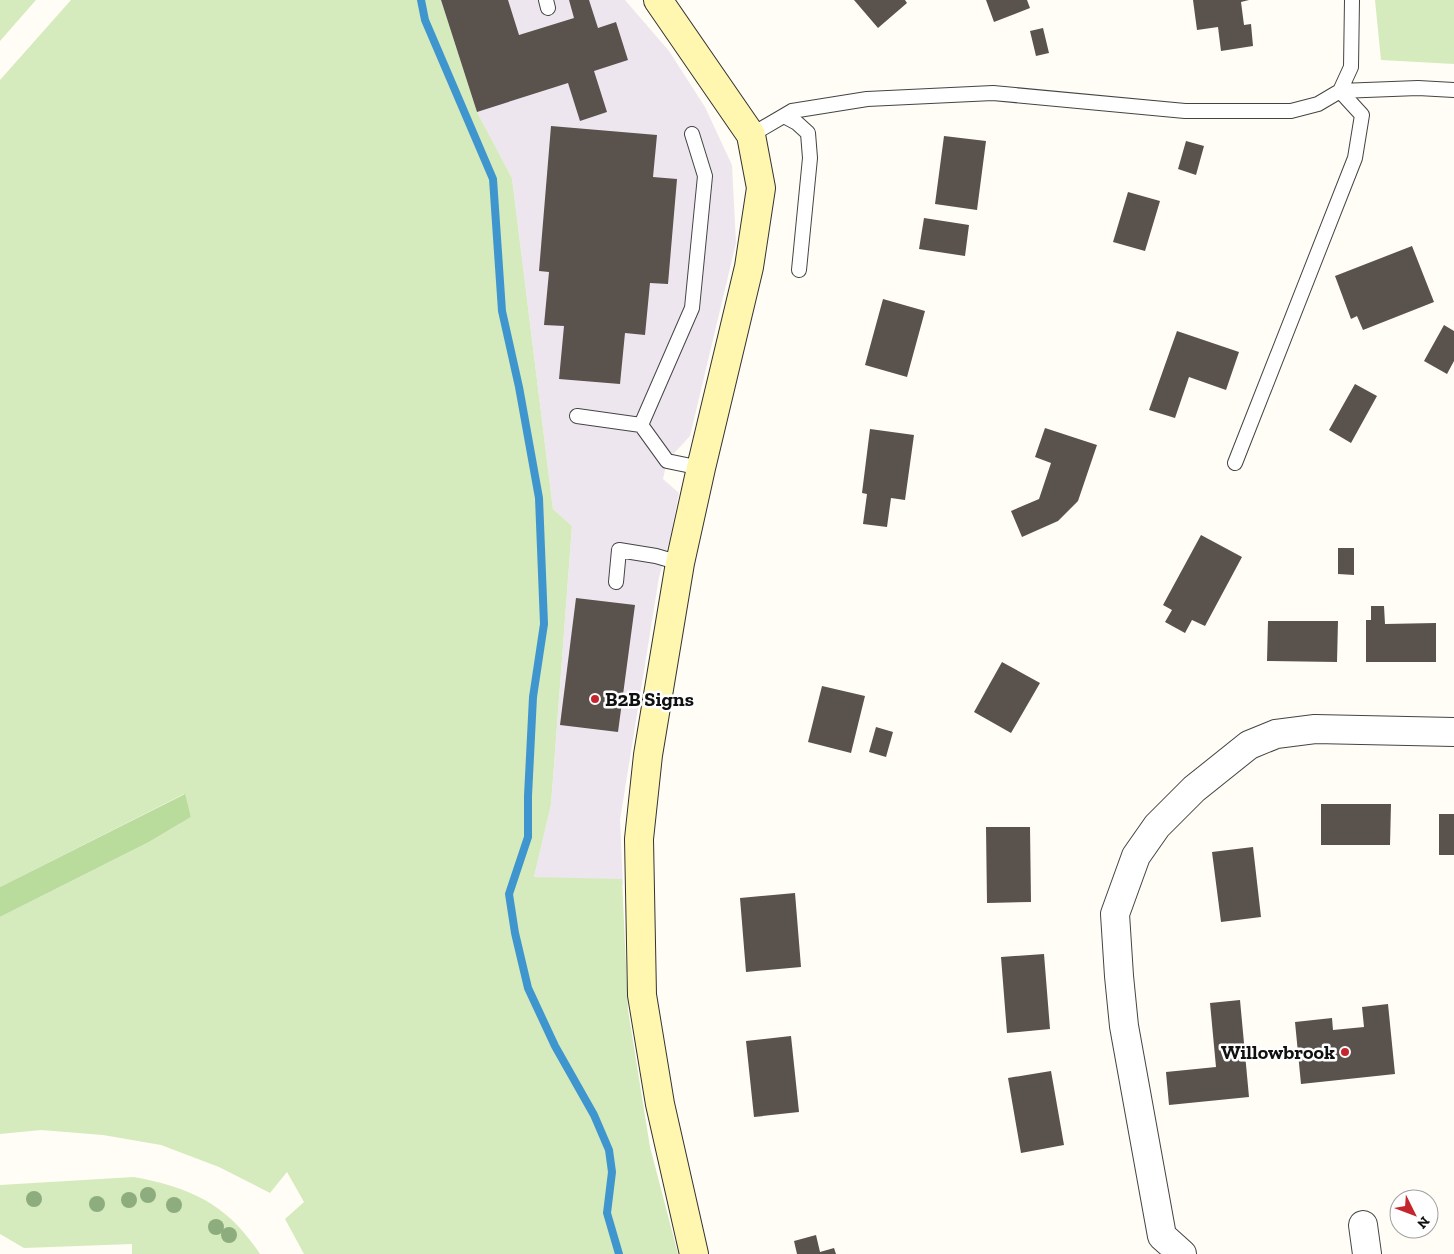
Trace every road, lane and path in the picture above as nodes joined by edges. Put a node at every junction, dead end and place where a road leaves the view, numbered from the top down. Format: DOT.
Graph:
graph roads {
  1 [pos="658,0"];
  2 [pos="1352,0"];
  3 [pos="1454,90"];
  4 [pos="1340,91"];
  5 [pos="784,116"];
  6 [pos="692,134"];
  7 [pos="751,135"];
  8 [pos="799,270"];
  9 [pos="577,416"];
  10 [pos="641,425"];
  11 [pos="1235,463"];
  12 [pos="701,468"];
  13 [pos="680,563"];
  14 [pos="616,582"];
  15 [pos="1454,732"];
  16 [pos="694,1254"];
  17 [pos="1182,1254"];
  1 -- 7 [label="street"];
  2 -- 4 [label="lane"];
  3 -- 4 [label="lane"];
  4 -- 5 [label="lane"];
  4 -- 11 [label="lane"];
  5 -- 7 [label="lane"];
  5 -- 8 [label="lane"];
  6 -- 10 [label="lane"];
  7 -- 12 [label="street"];
  9 -- 10 [label="lane"];
  10 -- 12 [label="lane"];
  12 -- 13 [label="street"];
  13 -- 14 [label="lane"];
  13 -- 16 [label="street"];
  15 -- 17 [label="street"];
}
